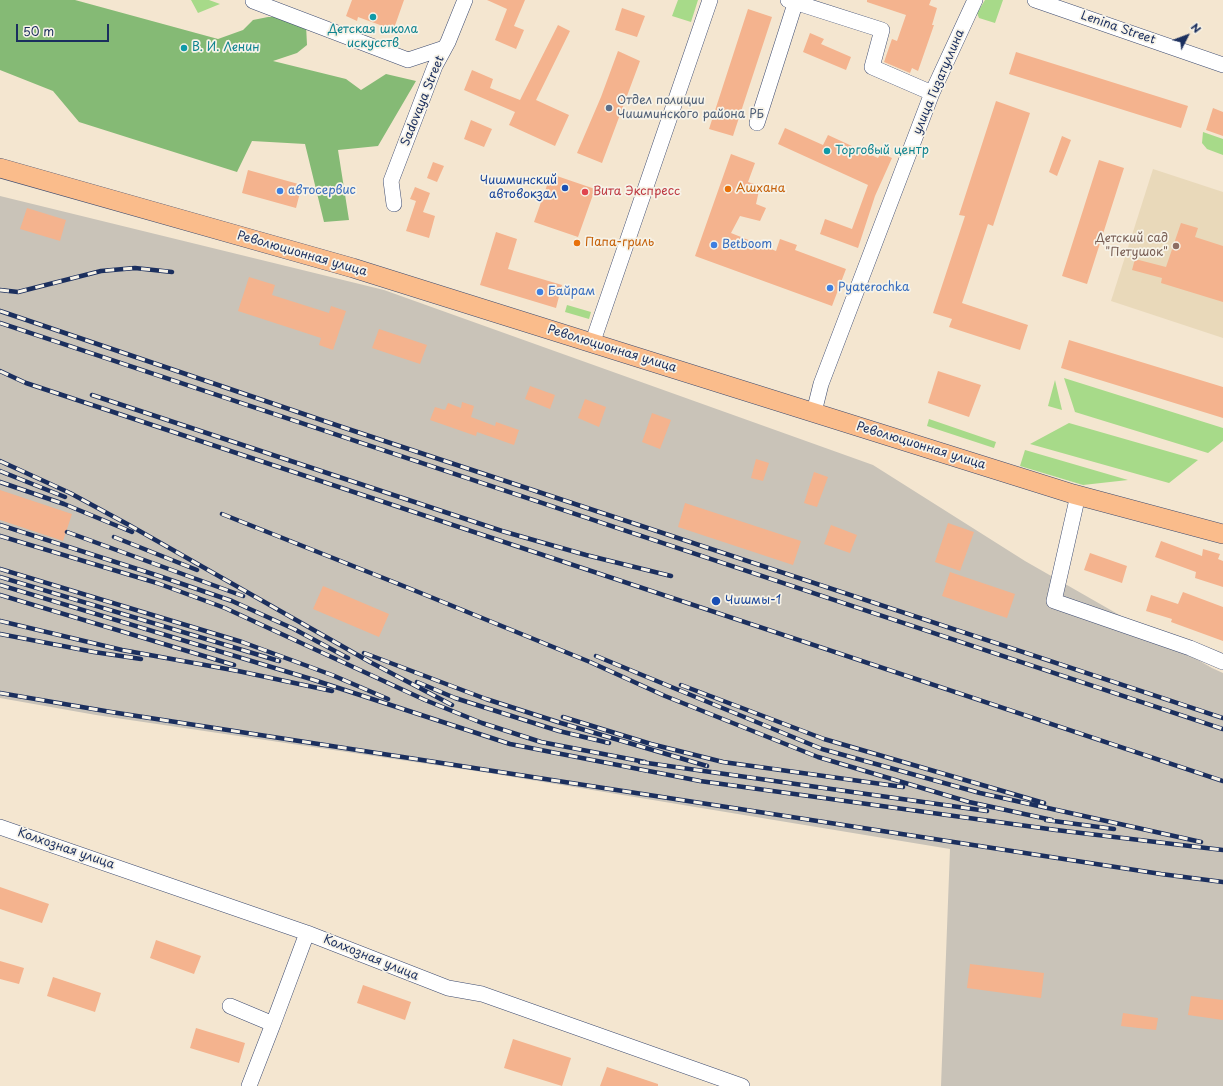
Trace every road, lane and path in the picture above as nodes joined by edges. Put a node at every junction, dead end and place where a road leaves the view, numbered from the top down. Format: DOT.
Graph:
graph roads {
  1 [pos="465,0"];
  2 [pos="710,0"];
  3 [pos="975,0"];
  4 [pos="1035,0"];
  5 [pos="253,1"];
  6 [pos="791,2"];
  7 [pos="444,48"];
  8 [pos="1223,65"];
  9 [pos="932,93"];
  10 [pos="757,123"];
  11 [pos="0,168"];
  12 [pos="394,204"];
  13 [pos="592,344"];
  14 [pos="814,412"];
  15 [pos="1078,495"];
  16 [pos="1223,534"];
  17 [pos="1223,662"];
  18 [pos="0,827"];
  19 [pos="307,933"];
  20 [pos="230,1006"];
  21 [pos="273,1024"];
  22 [pos="249,1086"];
  23 [pos="742,1086"];
  1 -- 7 [label="street, Sadovaya Street"];
  2 -- 13 [label="street"];
  3 -- 9 [label="street, улица Гизатуллина"];
  4 -- 8 [label="street, Lenina Street"];
  5 -- 7 [label="street"];
  6 -- 9 [label="street"];
  6 -- 10 [label="street"];
  7 -- 12 [label="street, Sadovaya Street"];
  9 -- 14 [label="street, улица Гизатуллина"];
  11 -- 13 [label="main road, Революционная улица"];
  13 -- 14 [label="main road, Революционная улица"];
  14 -- 15 [label="main road, Революционная улица"];
  15 -- 16 [label="main road, Революционная улица"];
  15 -- 17 [label="street"];
  18 -- 19 [label="street, Колхозная улица"];
  19 -- 21 [label="street"];
  19 -- 23 [label="street, Колхозная улица"];
  20 -- 21 [label="street"];
  21 -- 22 [label="street"];
}
